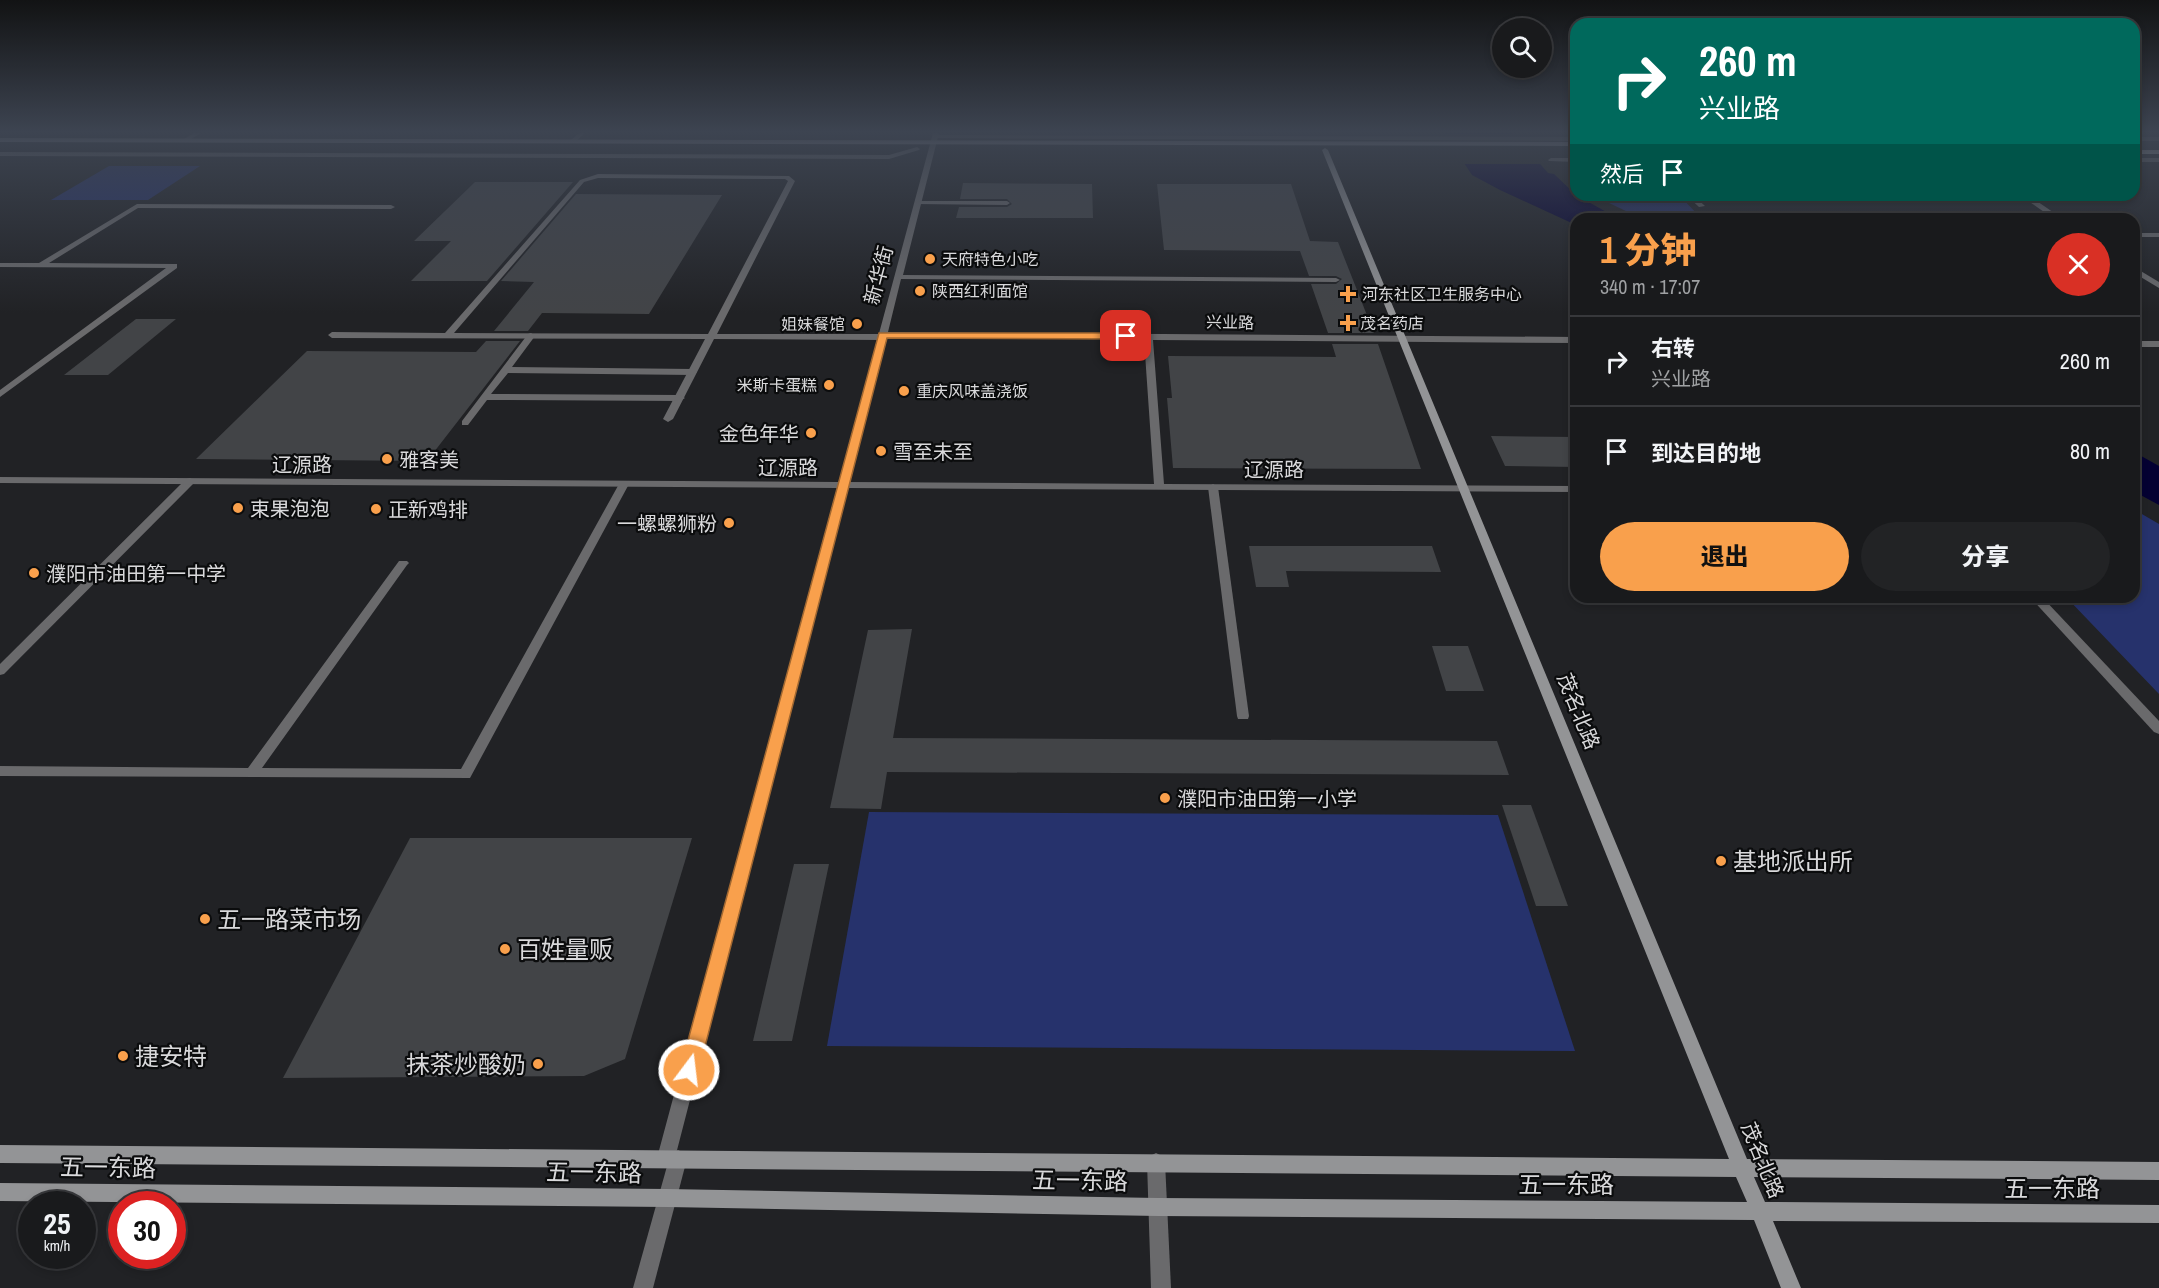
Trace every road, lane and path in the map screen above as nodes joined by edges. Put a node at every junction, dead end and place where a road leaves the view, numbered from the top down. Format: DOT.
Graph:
graph roads {
  1 [pos="571,193"];
  2 [pos="786,193"];
  3 [pos="920,193"];
  4 [pos="1343,193"];
  5 [pos="1696,201"];
  6 [pos="2033,201"];
  7 [pos="917,203"];
  8 [pos="1007,203"];
  9 [pos="1701,206"];
  10 [pos="392,207"];
  11 [pos="2051,213"];
  12 [pos="2140,235"];
  13 [pos="2159,235"];
  14 [pos="0,265"];
  15 [pos="39,266"];
  16 [pos="2140,273"];
  17 [pos="898,277"];
  18 [pos="1336,280"];
  19 [pos="2159,285"];
  20 [pos="332,335"];
  21 [pos="448,335"];
  22 [pos="531,336"];
  23 [pos="711,336"];
  24 [pos="882,336"];
  25 [pos="1148,336"];
  26 [pos="1402,339"];
  27 [pos="1570,340"];
  28 [pos="2140,344"];
  29 [pos="2159,344"];
  30 [pos="505,370"];
  31 [pos="693,372"];
  32 [pos="0,394"];
  33 [pos="485,397"];
  34 [pos="680,398"];
  35 [pos="668,419"];
  36 [pos="465,423"];
  37 [pos="0,480"];
  38 [pos="190,481"];
  39 [pos="624,484"];
  40 [pos="843,485"];
  41 [pos="1159,487"];
  42 [pos="1212,487"];
  43 [pos="1464,488"];
  44 [pos="1570,489"];
  45 [pos="402,563"];
  46 [pos="2042,603"];
  47 [pos="0,671"];
  48 [pos="1243,716"];
  49 [pos="2159,729"];
  50 [pos="0,771"];
  51 [pos="251,773"];
  52 [pos="0,1154"];
  53 [pos="672,1159"];
  54 [pos="1156,1162"];
  55 [pos="1741,1166"];
  56 [pos="2159,1171"];
  57 [pos="0,1192"];
  58 [pos="667,1198"];
  59 [pos="1158,1207"];
  60 [pos="1759,1211"];
  61 [pos="2159,1214"];
  62 [pos="643,1288"];
  63 [pos="1161,1288"];
  64 [pos="1791,1288"];
  1 -- 21 [label="street"];
  2 -- 23 [label="street"];
  3 -- 7 [label="street, 新华街"];
  4 -- 26 [label="street, 茂名北路"];
  5 -- 9 [label="street"];
  6 -- 11 [label="street"];
  7 -- 8 [label="street"];
  7 -- 17 [label="street, 新华街"];
  10 -- 15 [label="street"];
  12 -- 13 [label="street"];
  14 -- 15 [label="street"];
  15 -- 32 [label="street"];
  16 -- 19 [label="street"];
  17 -- 18 [label="street"];
  17 -- 24 [label="street, 新华街"];
  20 -- 21 [label="street, 兴业路"];
  21 -- 22 [label="street, 兴业路"];
  22 -- 23 [label="street, 兴业路"];
  22 -- 30 [label="street"];
  23 -- 24 [label="street, 兴业路"];
  23 -- 31 [label="street"];
  24 -- 25 [label="street, 兴业路"];
  24 -- 40 [label="street, 新华街"];
  25 -- 26 [label="street, 兴业路"];
  25 -- 41 [label="street"];
  26 -- 27 [label="street, 兴业路"];
  26 -- 43 [label="street, 茂名北路"];
  28 -- 29 [label="street"];
  30 -- 31 [label="street"];
  30 -- 33 [label="street"];
  31 -- 34 [label="street"];
  33 -- 34 [label="street"];
  33 -- 36 [label="street"];
  34 -- 35 [label="street"];
  37 -- 38 [label="street, 辽源路"];
  38 -- 39 [label="street, 辽源路"];
  38 -- 47 [label="street"];
  39 -- 40 [label="street, 辽源路"];
  39 -- 51 [label="street"];
  40 -- 41 [label="street, 辽源路"];
  40 -- 53 [label="street, 新华街"];
  41 -- 42 [label="street, 辽源路"];
  42 -- 43 [label="street, 辽源路"];
  42 -- 48 [label="street"];
  43 -- 44 [label="street, 辽源路"];
  43 -- 55 [label="street, 茂名北路"];
  45 -- 51 [label="street"];
  46 -- 49 [label="street"];
  50 -- 51 [label="street"];
  52 -- 53 [label="street, 五一东路"];
  53 -- 54 [label="street, 五一东路"];
  53 -- 58 [label="street, 新华街"];
  54 -- 55 [label="street, 五一东路"];
  54 -- 59 [label="street"];
  55 -- 56 [label="street, 五一东路"];
  55 -- 60 [label="street, 茂名北路"];
  57 -- 58 [label="street, 五一东路"];
  58 -- 59 [label="street, 五一东路"];
  58 -- 62 [label="street, 新华街"];
  59 -- 60 [label="street, 五一东路"];
  59 -- 63 [label="street"];
  60 -- 61 [label="street, 五一东路"];
  60 -- 64 [label="street, 茂名北路"];
}
